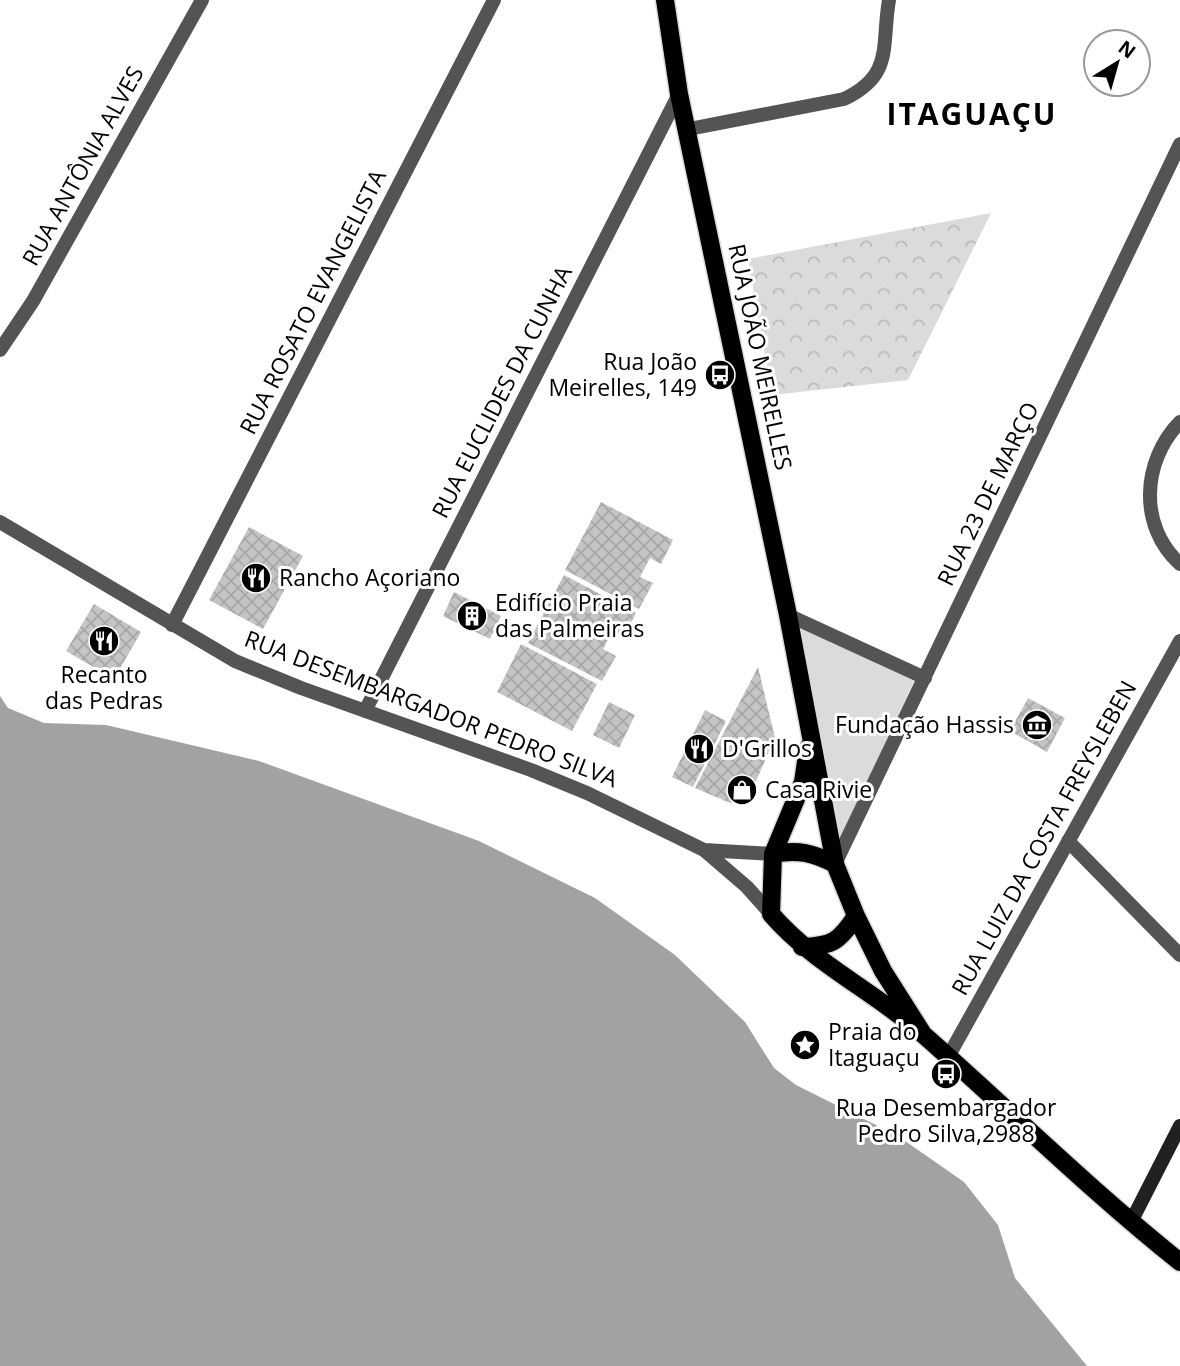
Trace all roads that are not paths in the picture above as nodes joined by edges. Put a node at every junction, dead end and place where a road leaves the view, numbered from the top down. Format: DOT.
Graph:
graph roads {
  1 [pos="202,0"];
  2 [pos="494,0"];
  3 [pos="665,0"];
  4 [pos="889,0"];
  5 [pos="680,94"];
  6 [pos="689,129"];
  7 [pos="1180,144"];
  8 [pos="0,350"];
  9 [pos="1180,422"];
  10 [pos="0,522"];
  11 [pos="1180,564"];
  12 [pos="788,615"];
  13 [pos="172,625"];
  14 [pos="1180,641"];
  15 [pos="925,678"];
  16 [pos="365,711"];
  17 [pos="809,723"];
  18 [pos="1068,841"];
  19 [pos="704,850"];
  20 [pos="773,854"];
  21 [pos="835,864"];
  22 [pos="771,914"];
  23 [pos="856,916"];
  24 [pos="802,947"];
  25 [pos="1180,955"];
  26 [pos="923,1034"];
  27 [pos="948,1057"];
  28 [pos="1180,1126"];
  29 [pos="1131,1222"];
  30 [pos="1180,1262"];
  1 -- 8 [label="street, RUA ANTÔNIA ALVES"];
  2 -- 13 [label="street, RUA ROSATO EVANGELISTA"];
  3 -- 5 [label="main road, RUA JOÃO MEIRELLES"];
  4 -- 6 [label="street"];
  5 -- 6 [label="main road, RUA JOÃO MEIRELLES"];
  5 -- 16 [label="street, RUA EUCLIDES DA CUNHA"];
  6 -- 12 [label="main road, RUA JOÃO MEIRELLES"];
  7 -- 15 [label="street, RUA 23 DE MARÇO"];
  9 -- 11 [label="street"];
  10 -- 13 [label="street, RUA DESEMBARGADOR PEDRO SILVA"];
  12 -- 15 [label="street"];
  12 -- 17 [label="main road, RUA JOÃO MEIRELLES"];
  13 -- 16 [label="street, RUA DESEMBARGADOR PEDRO SILVA"];
  14 -- 18 [label="street, RUA LUIZ DA COSTA FREYSLEBEN"];
  15 -- 21 [label="street, RUA 23 DE MARÇO"];
  16 -- 19 [label="street, RUA DESEMBARGADOR PEDRO SILVA"];
  17 -- 20 [label="main road, RUA JOÃO MEIRELLES"];
  17 -- 21 [label="main road, RUA JOÃO MEIRELLES"];
  18 -- 25 [label="street"];
  18 -- 27 [label="street, RUA LUIZ DA COSTA FREYSLEBEN"];
  19 -- 20 [label="street, RUA DESEMBARGADOR PEDRO SILVA"];
  19 -- 22 [label="street, RUA DESEMBARGADOR PEDRO SILVA"];
  20 -- 21 [label="main road"];
  20 -- 22 [label="main road"];
  21 -- 23 [label="main road, RUA DESEMBARGADOR PEDRO SILVA"];
  22 -- 24 [label="main road, RUA DESEMBARGADOR PEDRO SILVA"];
  23 -- 24 [label="main road"];
  23 -- 26 [label="main road, RUA DESEMBARGADOR PEDRO SILVA"];
  24 -- 26 [label="main road, RUA DESEMBARGADOR PEDRO SILVA"];
  26 -- 27 [label="main road, RUA DESEMBARGADOR PEDRO SILVA"];
  27 -- 29 [label="main road, RUA DESEMBARGADOR PEDRO SILVA"];
  28 -- 29 [label="street"];
  29 -- 30 [label="main road, RUA DESEMBARGADOR PEDRO SILVA"];
}
